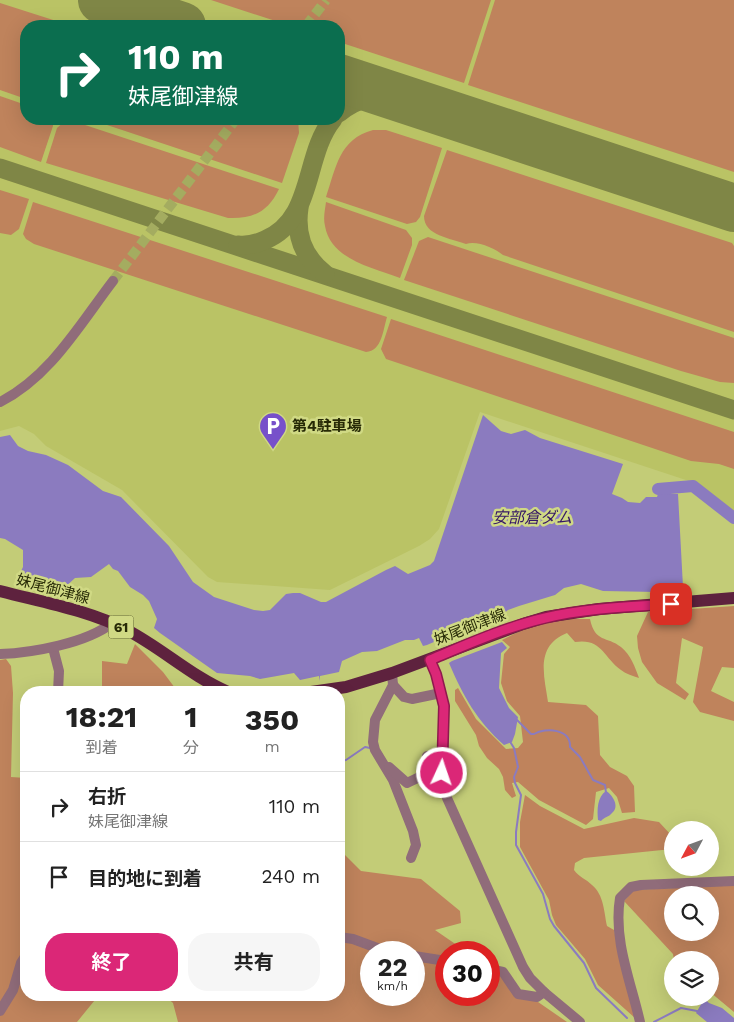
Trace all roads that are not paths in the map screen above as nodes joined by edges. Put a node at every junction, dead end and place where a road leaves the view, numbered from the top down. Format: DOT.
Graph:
graph roads {
  1 [pos="113,281"];
  2 [pos="0,402"];
  3 [pos="0,591"];
  4 [pos="734,598"];
  5 [pos="112,623"];
  6 [pos="53,648"];
  7 [pos="0,654"];
  8 [pos="430,660"];
  9 [pos="392,679"];
  10 [pos="58,686"];
  11 [pos="212,686"];
  12 [pos="345,687"];
  13 [pos="441,692"];
  14 [pos="427,756"];
  15 [pos="382,761"];
  16 [pos="438,772"];
  17 [pos="411,858"];
  18 [pos="734,881"];
  19 [pos="345,938"];
  20 [pos="360,941"];
  21 [pos="20,966"];
  22 [pos="500,971"];
  23 [pos="544,992"];
  24 [pos="0,1011"];
  25 [pos="580,1022"];
  26 [pos="640,1022"];
  1 -- 2 [label="street"];
  3 -- 5 [label="main road, 妹尾御津線 / 61"];
  4 -- 8 [label="main road, 妹尾御津線"];
  5 -- 6 [label="street"];
  5 -- 11 [label="main road, 妹尾御津線 / 61"];
  6 -- 7 [label="street"];
  6 -- 10 [label="street"];
  8 -- 9 [label="main road, 妹尾御津線"];
  8 -- 13 [label="street"];
  9 -- 12 [label="main road, 妹尾御津線"];
  9 -- 13 [label="street"];
  9 -- 15 [label="street"];
  13 -- 16 [label="street"];
  14 -- 16 [label="street"];
  15 -- 16 [label="street"];
  15 -- 17 [label="street"];
  16 -- 23 [label="street"];
  18 -- 26 [label="street"];
  19 -- 20 [label="street"];
  21 -- 24 [label="street"];
  22 -- 23 [label="street"];
  23 -- 25 [label="street"];
}
